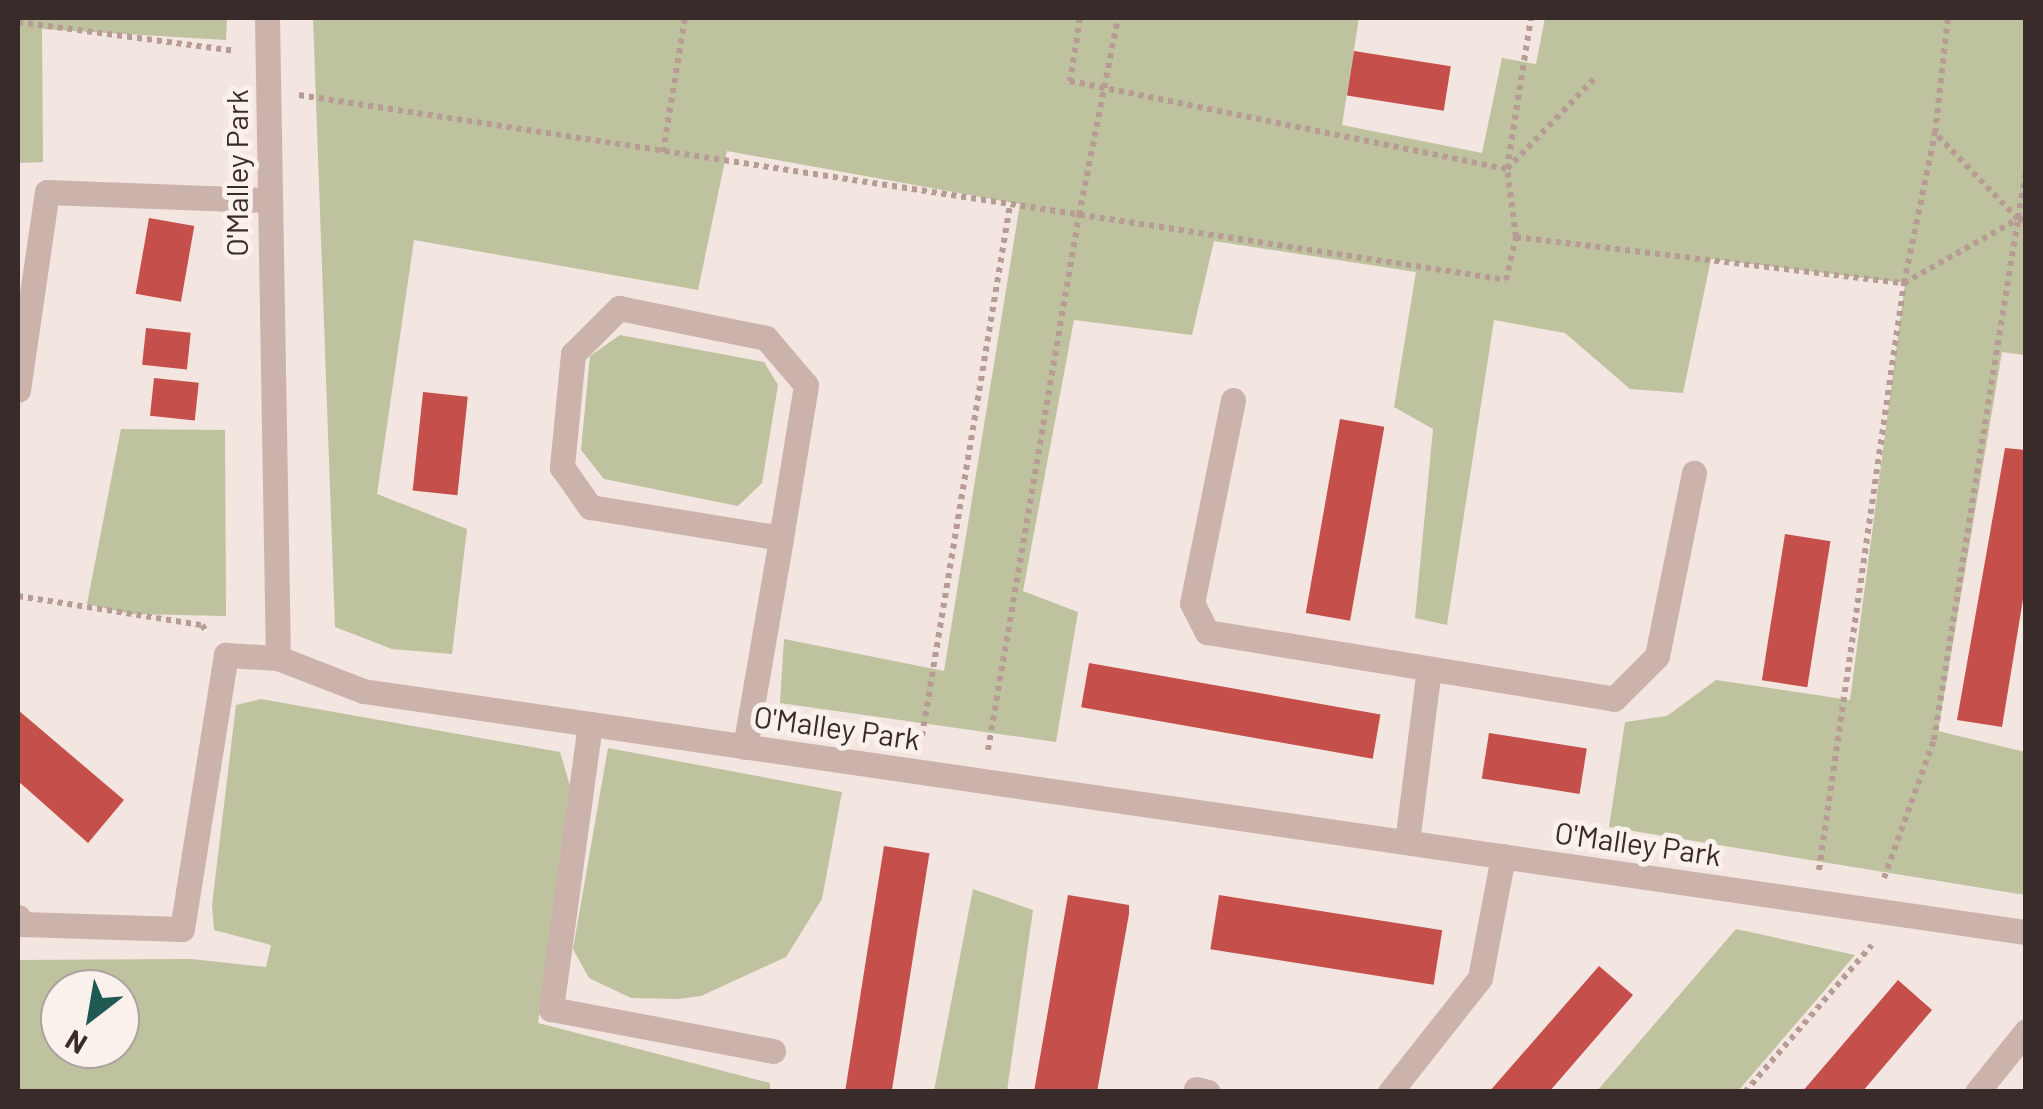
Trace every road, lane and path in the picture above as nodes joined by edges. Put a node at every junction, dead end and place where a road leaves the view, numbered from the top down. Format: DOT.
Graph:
graph roads {
  1 [pos="267,18"];
  2 [pos="685,18"];
  3 [pos="1080,18"];
  4 [pos="1118,18"];
  5 [pos="1531,18"];
  6 [pos="1948,18"];
  7 [pos="18,22"];
  8 [pos="267,55"];
  9 [pos="1594,79"];
  10 [pos="1106,87"];
  11 [pos="267,90"];
  12 [pos="1935,133"];
  13 [pos="663,152"];
  14 [pos="1506,169"];
  15 [pos="2026,171"];
  16 [pos="267,200"];
  17 [pos="1010,205"];
  18 [pos="1078,215"];
  19 [pos="2022,220"];
  20 [pos="1516,237"];
  21 [pos="1904,283"];
  22 [pos="18,390"];
  23 [pos="1233,400"];
  24 [pos="1694,472"];
  25 [pos="781,538"];
  26 [pos="18,596"];
  27 [pos="226,656"];
  28 [pos="278,658"];
  29 [pos="1429,669"];
  30 [pos="590,724"];
  31 [pos="746,747"];
  32 [pos="916,771"];
  33 [pos="983,781"];
  34 [pos="1407,842"];
  35 [pos="1503,856"];
  36 [pos="1814,901"];
  37 [pos="1872,910"];
  38 [pos="18,917"];
  39 [pos="2026,932"];
  40 [pos="1876,941"];
  41 [pos="2026,1032"];
  42 [pos="773,1051"];
  43 [pos="1390,1092"];
  44 [pos="1745,1092"];
  45 [pos="1977,1092"];
  1 -- 8 [label="street, O'Malley Park"];
  2 -- 13 [label="path"];
  3 -- 10 [label="path"];
  4 -- 10 [label="path"];
  5 -- 14 [label="path"];
  6 -- 12 [label="path"];
  7 -- 8 [label="path"];
  8 -- 11 [label="street, O'Malley Park"];
  9 -- 14 [label="path"];
  10 -- 14 [label="path"];
  10 -- 18 [label="path"];
  11 -- 13 [label="path"];
  11 -- 16 [label="street, O'Malley Park"];
  12 -- 19 [label="path"];
  12 -- 21 [label="path"];
  13 -- 17 [label="path"];
  14 -- 20 [label="path"];
  15 -- 19 [label="path"];
  16 -- 22 [label="street"];
  16 -- 28 [label="street, O'Malley Park"];
  17 -- 18 [label="path"];
  17 -- 32 [label="path"];
  18 -- 20 [label="path"];
  18 -- 33 [label="path"];
  19 -- 21 [label="path"];
  19 -- 37 [label="path"];
  20 -- 21 [label="path"];
  21 -- 36 [label="path"];
  23 -- 29 [label="street"];
  24 -- 29 [label="street"];
  25 -- 25 [label="street"];
  25 -- 31 [label="street"];
  26 -- 27 [label="path"];
  27 -- 28 [label="street"];
  27 -- 38 [label="street"];
  28 -- 30 [label="street, O'Malley Park"];
  29 -- 34 [label="street"];
  30 -- 31 [label="street, O'Malley Park"];
  30 -- 42 [label="street"];
  31 -- 32 [label="street, O'Malley Park"];
  32 -- 33 [label="street, O'Malley Park"];
  33 -- 34 [label="street, O'Malley Park"];
  34 -- 35 [label="street, O'Malley Park"];
  35 -- 36 [label="street, O'Malley Park"];
  35 -- 43 [label="street"];
  36 -- 37 [label="street, O'Malley Park"];
  37 -- 39 [label="street, O'Malley Park"];
  40 -- 44 [label="path"];
  41 -- 45 [label="street"];
}
